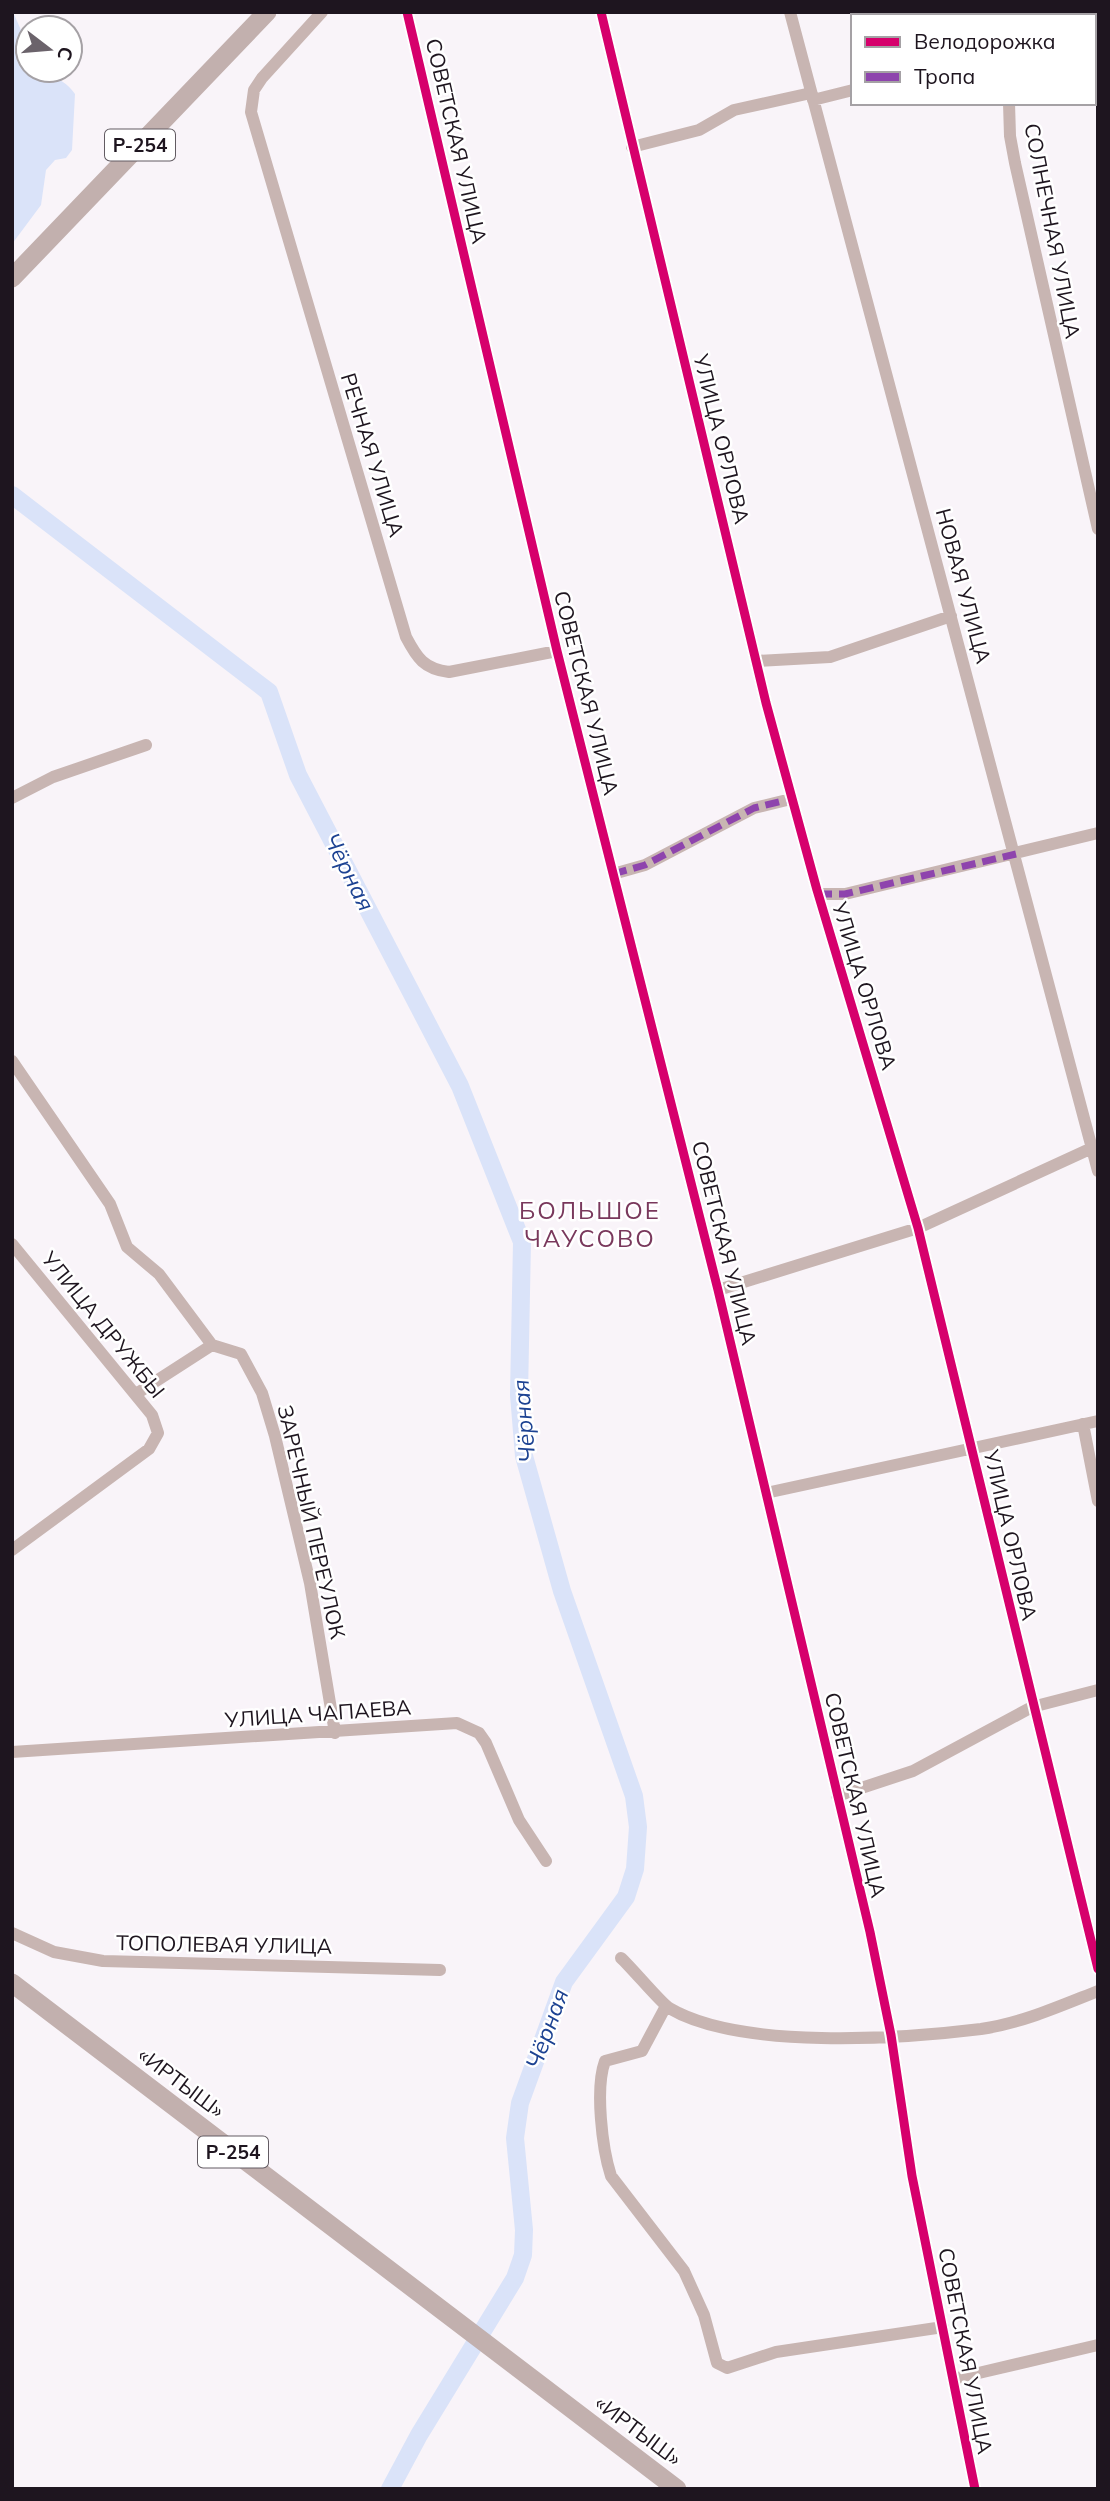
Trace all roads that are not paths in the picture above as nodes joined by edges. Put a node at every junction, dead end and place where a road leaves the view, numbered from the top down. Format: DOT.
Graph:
graph roads {
  1 [pos="267,12"];
  2 [pos="322,12"];
  3 [pos="407,12"];
  4 [pos="601,12"];
  5 [pos="790,12"];
  6 [pos="851,90"];
  7 [pos="812,97"];
  8 [pos="1009,105"];
  9 [pos="632,148"];
  10 [pos="12,278"];
  11 [pos="1097,527"];
  12 [pos="951,616"];
  13 [pos="557,651"];
  14 [pos="757,661"];
  15 [pos="146,745"];
  16 [pos="12,798"];
  17 [pos="791,799"];
  18 [pos="1098,833"];
  19 [pos="1016,854"];
  20 [pos="614,874"];
  21 [pos="818,894"];
  22 [pos="12,1061"];
  23 [pos="1092,1148"];
  24 [pos="1098,1171"];
  25 [pos="918,1228"];
  26 [pos="12,1244"];
  27 [pos="719,1290"];
  28 [pos="212,1345"];
  29 [pos="136,1394"];
  30 [pos="1098,1421"];
  31 [pos="1083,1424"];
  32 [pos="971,1446"];
  33 [pos="766,1493"];
  34 [pos="1098,1501"];
  35 [pos="12,1550"];
  36 [pos="1098,1690"];
  37 [pos="1032,1707"];
  38 [pos="335,1733"];
  39 [pos="12,1752"];
  40 [pos="837,1796"];
  41 [pos="546,1861"];
  42 [pos="12,1933"];
  43 [pos="621,1958"];
  44 [pos="1098,1969"];
  45 [pos="440,1970"];
  46 [pos="12,1983"];
  47 [pos="1098,1991"];
  48 [pos="666,2007"];
  49 [pos="891,2035"];
  50 [pos="943,2327"];
  51 [pos="1098,2345"];
  52 [pos="953,2379"];
  53 [pos="677,2489"];
  54 [pos="975,2489"];
  1 -- 10 [label="highway, Р-254"];
  2 -- 13 [label="street, РЕЧНАЯ УЛИЦА"];
  3 -- 13 [label="street, СОВЕТСКАЯ УЛИЦА"];
  4 -- 9 [label="street, УЛИЦА ОРЛОВА"];
  5 -- 7 [label="street, НОВАЯ УЛИЦА"];
  6 -- 7 [label="street"];
  7 -- 9 [label="street"];
  7 -- 12 [label="street, НОВАЯ УЛИЦА"];
  8 -- 11 [label="street, СОЛНЕЧНАЯ УЛИЦА"];
  9 -- 14 [label="street, УЛИЦА ОРЛОВА"];
  12 -- 14 [label="street"];
  12 -- 19 [label="street, НОВАЯ УЛИЦА"];
  13 -- 20 [label="street, СОВЕТСКАЯ УЛИЦА"];
  14 -- 17 [label="street, УЛИЦА ОРЛОВА"];
  15 -- 16 [label="street"];
  17 -- 20 [label="street"];
  17 -- 21 [label="street, УЛИЦА ОРЛОВА"];
  18 -- 19 [label="street"];
  19 -- 21 [label="street"];
  19 -- 23 [label="street, НОВАЯ УЛИЦА"];
  20 -- 27 [label="street, СОВЕТСКАЯ УЛИЦА"];
  21 -- 25 [label="street, УЛИЦА ОРЛОВА"];
  22 -- 28 [label="street"];
  23 -- 24 [label="street, НОВАЯ УЛИЦА"];
  23 -- 25 [label="street"];
  25 -- 27 [label="street"];
  25 -- 32 [label="street, УЛИЦА ОРЛОВА"];
  26 -- 29 [label="street, УЛИЦА ДРУЖБЫ"];
  27 -- 33 [label="street, СОВЕТСКАЯ УЛИЦА"];
  28 -- 29 [label="street"];
  28 -- 38 [label="street, ЗАРЕЧНЫЙ ПЕРЕУЛОК"];
  29 -- 35 [label="street, УЛИЦА ДРУЖБЫ"];
  30 -- 31 [label="street"];
  31 -- 32 [label="street"];
  31 -- 34 [label="street"];
  32 -- 33 [label="street"];
  32 -- 37 [label="street, УЛИЦА ОРЛОВА"];
  33 -- 40 [label="street, СОВЕТСКАЯ УЛИЦА"];
  36 -- 37 [label="street"];
  37 -- 40 [label="street"];
  37 -- 44 [label="street, УЛИЦА ОРЛОВА"];
  38 -- 39 [label="street, УЛИЦА ЧАПАЕВА"];
  38 -- 41 [label="street, УЛИЦА ЧАПАЕВА"];
  40 -- 49 [label="street, СОВЕТСКАЯ УЛИЦА"];
  42 -- 45 [label="street, ТОПОЛЕВАЯ УЛИЦА"];
  43 -- 48 [label="street"];
  46 -- 53 [label="highway, «ИРТЫШ» / Р-254"];
  47 -- 49 [label="street"];
  48 -- 49 [label="street"];
  48 -- 50 [label="street"];
  49 -- 50 [label="street, СОВЕТСКАЯ УЛИЦА"];
  50 -- 52 [label="street, СОВЕТСКАЯ УЛИЦА"];
  51 -- 52 [label="street"];
  52 -- 54 [label="street, СОВЕТСКАЯ УЛИЦА"];
}
